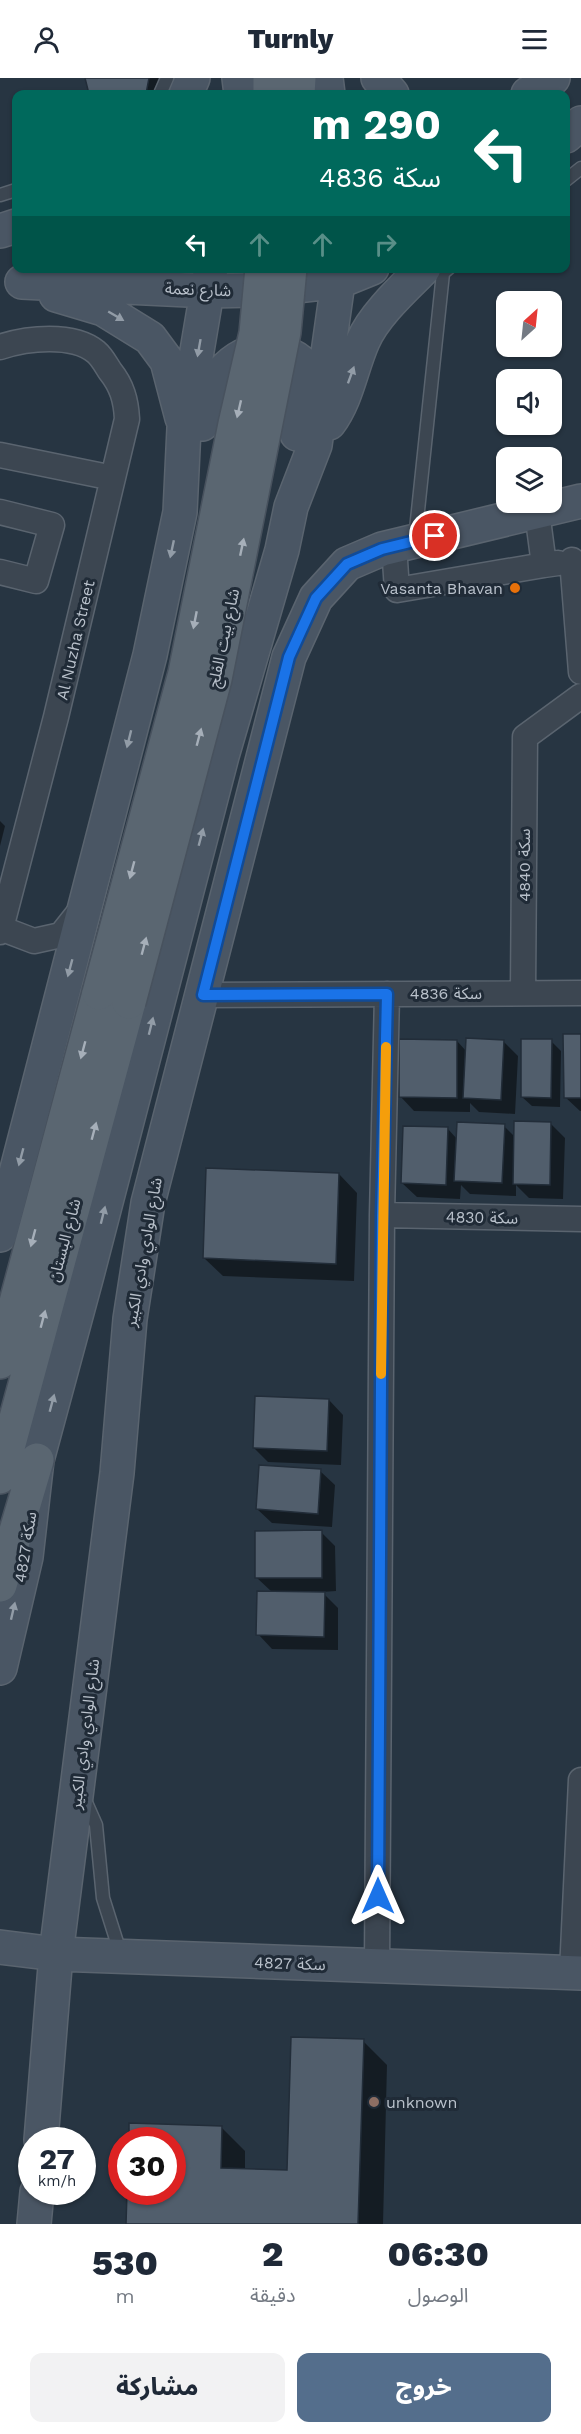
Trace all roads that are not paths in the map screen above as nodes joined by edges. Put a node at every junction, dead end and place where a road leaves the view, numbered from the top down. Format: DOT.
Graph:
graph roads {
  1 [pos="378,78"];
  2 [pos="553,78"];
  3 [pos="579,78"];
  4 [pos="388,90"];
  5 [pos="534,90"];
  6 [pos="562,90"];
  7 [pos="262,273"];
  8 [pos="290,273"];
  9 [pos="419,273"];
  10 [pos="443,273"];
  11 [pos="340,275"];
  12 [pos="210,280"];
  13 [pos="11,282"];
  14 [pos="0,347"];
  15 [pos="184,428"];
  16 [pos="315,445"];
  17 [pos="0,455"];
  18 [pos="113,478"];
  19 [pos="581,501"];
  20 [pos="562,506"];
  21 [pos="291,507"];
  22 [pos="0,512"];
  23 [pos="180,512"];
  24 [pos="533,513"];
  25 [pos="537,513"];
  26 [pos="404,544"];
  27 [pos="576,559"];
  28 [pos="544,565"];
  29 [pos="0,573"];
  30 [pos="581,672"];
  31 [pos="581,696"];
  32 [pos="87,903"];
  33 [pos="0,930"];
  34 [pos="523,993"];
  35 [pos="581,993"];
  36 [pos="387,994"];
  37 [pos="203,995"];
  38 [pos="114,998"];
  39 [pos="382,1215"];
  40 [pos="581,1220"];
  41 [pos="0,1235"];
  42 [pos="0,1362"];
  43 [pos="37,1460"];
  44 [pos="0,1477"];
  45 [pos="0,1585"];
  46 [pos="0,1668"];
  47 [pos="581,1780"];
  48 [pos="77,1784"];
  49 [pos="0,1947"];
  50 [pos="56,1954"];
  51 [pos="122,1956"];
  52 [pos="377,1967"];
  53 [pos="576,1972"];
  54 [pos="42,2127"];
  55 [pos="36,2205"];
  56 [pos="34,2224"];
  1 -- 4 [label="street"];
  2 -- 5 [label="street"];
  3 -- 6 [label="street"];
  7 -- 38 [label="main road, شارع بيت الفلج, one-way, bridge"];
  38 -- 8 [label="main road, شارع بيت الفلج, one-way, bridge"];
  16 -- 9 [label="street, one-way"];
  10 -- 26 [label="lane"];
  11 -- 12 [label="street, شارع نعمة"];
  11 -- 16 [label="street"];
  12 -- 13 [label="street, شارع نعمة"];
  12 -- 15 [label="street, one-way"];
  13 -- 15 [label="street, one-way"];
  14 -- 18 [label="street, Al Nuzha Street"];
  15 -- 23 [label="street"];
  16 -- 21 [label="street"];
  17 -- 18 [label="street"];
  18 -- 33 [label="street, Al Nuzha Street"];
  19 -- 20 [label="street, شارع الوادي وادي الكبير"];
  21 -- 23 [label="street"];
  43 -- 21 [label="street, سكة 4827, one-way"];
  22 -- 29 [label="street"];
  23 -- 32 [label="street, one-way"];
  24 -- 26 [label="street, شارع الوادي وادي الكبير"];
  25 -- 28 [label="street"];
  26 -- 28 [label="street"];
  26 -- 37 [label="street, شارع الوادي وادي الكبير"];
  27 -- 28 [label="street"];
  27 -- 30 [label="street"];
  31 -- 34 [label="street, سكة 4840"];
  32 -- 33 [label="street"];
  32 -- 41 [label="street, one-way"];
  34 -- 35 [label="street, سكة 4836"];
  34 -- 36 [label="street, سكة 4836"];
  36 -- 37 [label="street, سكة 4836"];
  36 -- 39 [label="street"];
  37 -- 48 [label="street, شارع الوادي وادي الكبير"];
  38 -- 42 [label="main road, شارع البستان, one-way"];
  44 -- 38 [label="main road, شارع البستان, one-way"];
  39 -- 40 [label="street, سكة 4830"];
  39 -- 52 [label="street"];
  43 -- 45 [label="main road"];
  46 -- 43 [label="street, سكة 4827, one-way"];
  47 -- 53 [label="street"];
  48 -- 50 [label="street, شارع الوادي وادي الكبير"];
  48 -- 51 [label="lane"];
  49 -- 50 [label="street, سكة 4827"];
  50 -- 51 [label="street, سكة 4827"];
  50 -- 54 [label="street, شارع الوادي وادي الكبير"];
  51 -- 52 [label="street, سكة 4827"];
  52 -- 53 [label="street, سكة 4827"];
  55 -- 56 [label="street"];
}
